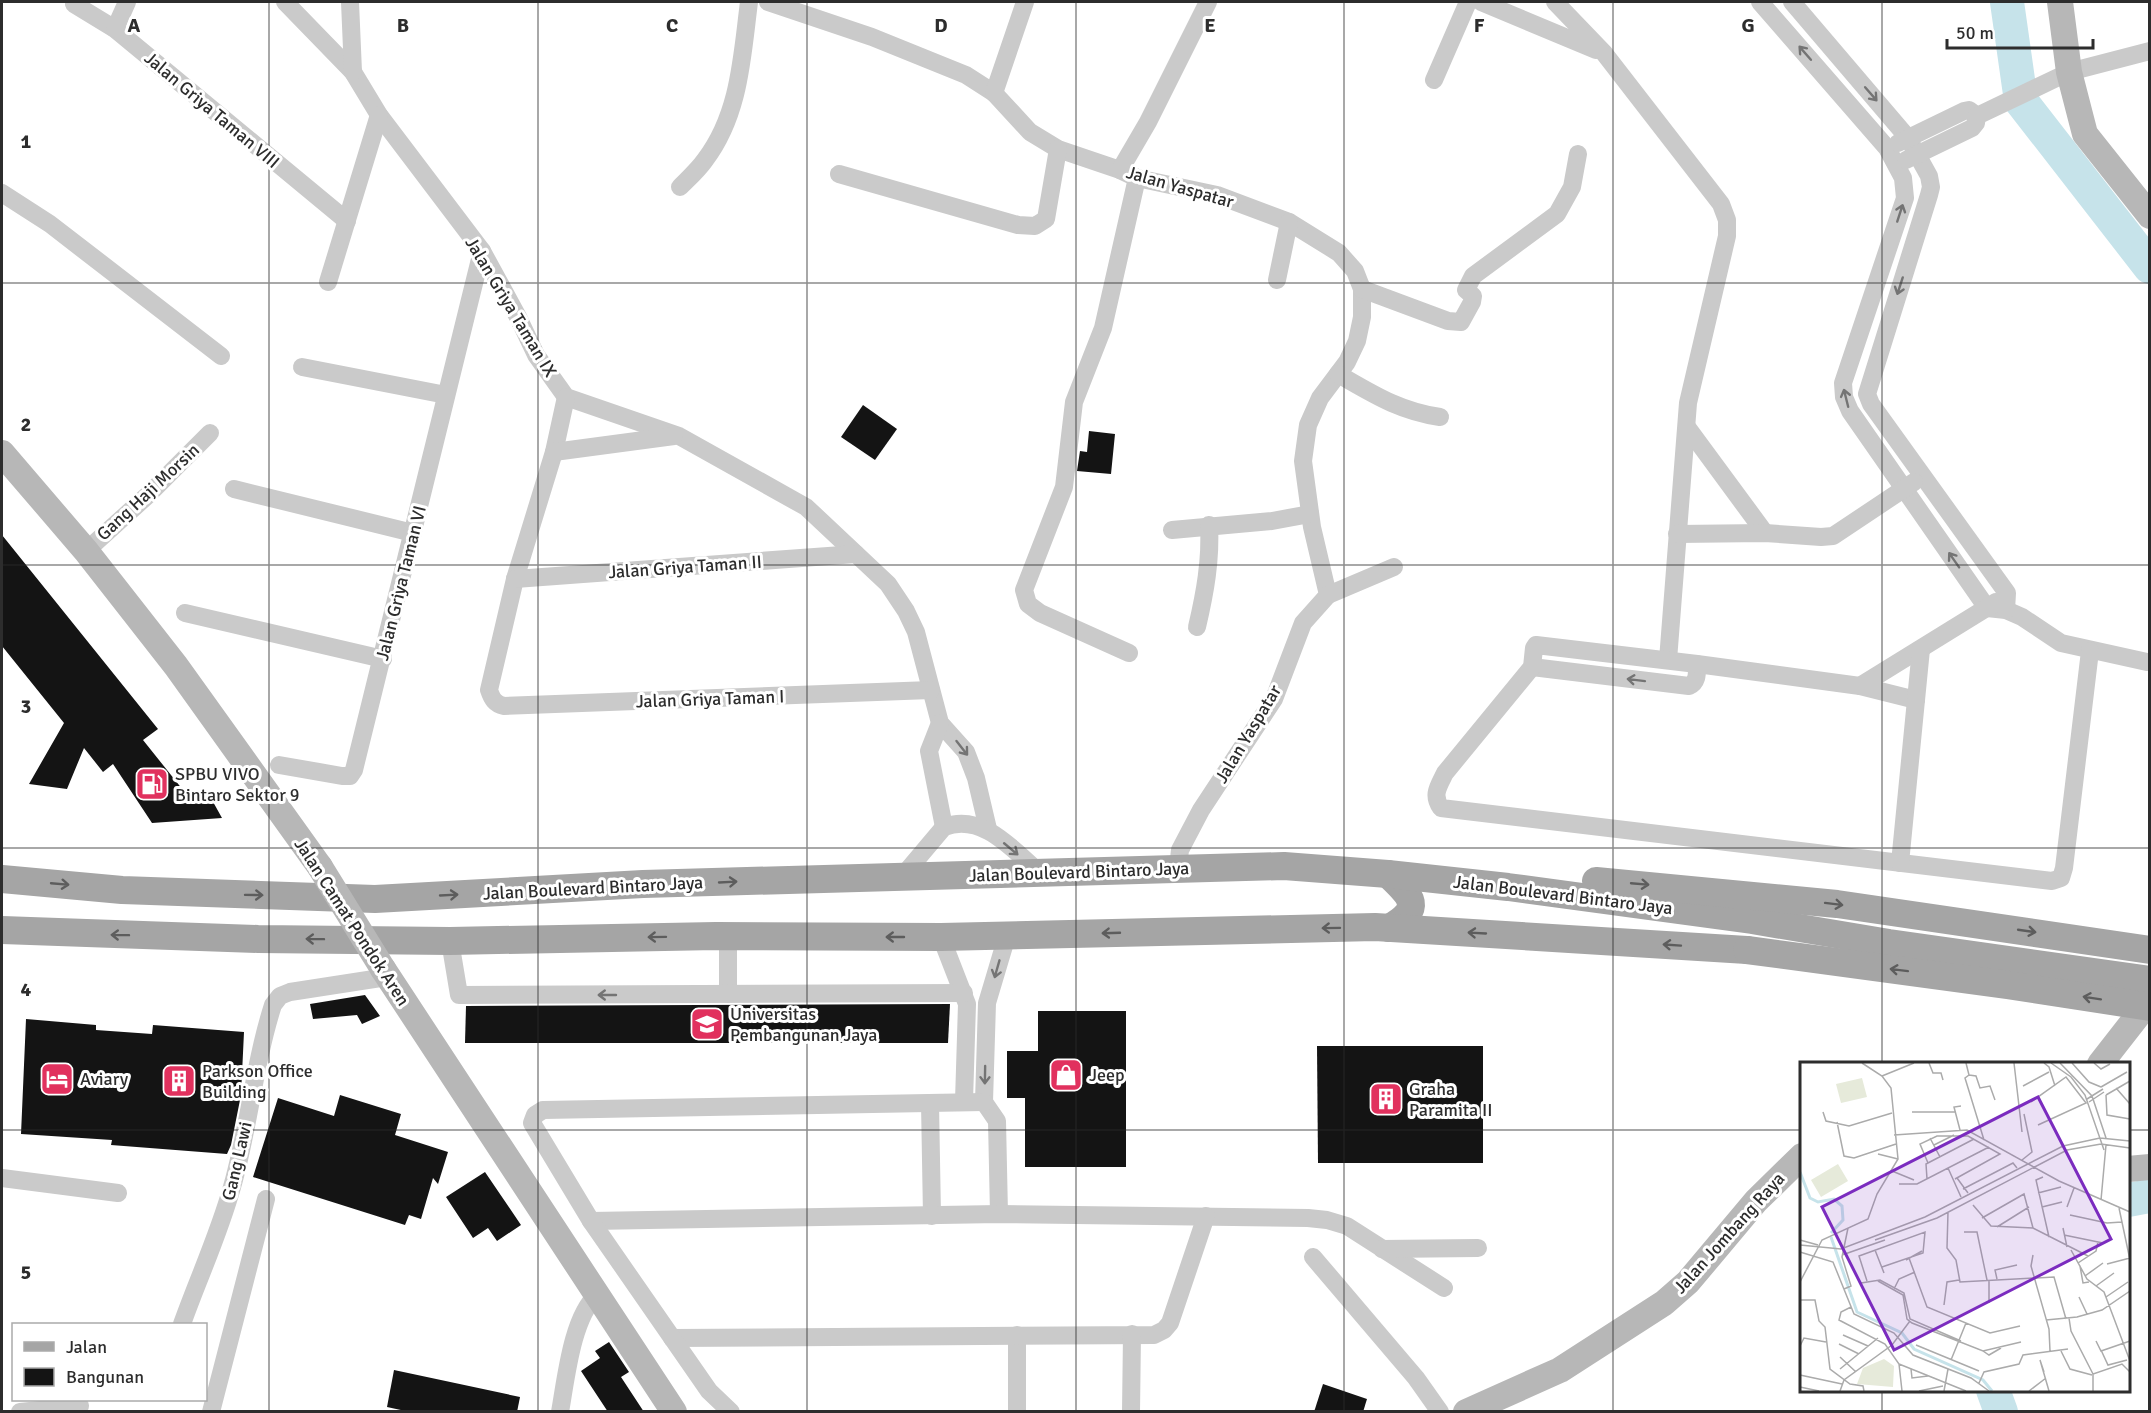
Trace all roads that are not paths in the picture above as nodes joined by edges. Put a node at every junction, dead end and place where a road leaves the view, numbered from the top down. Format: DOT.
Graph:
graph roads {
  1 [pos="127,2"];
  2 [pos="285,2"];
  3 [pos="350,2"];
  4 [pos="749,2"];
  5 [pos="768,2"];
  6 [pos="1025,2"];
  7 [pos="1208,2"];
  8 [pos="1468,2"];
  9 [pos="1481,2"];
  10 [pos="1555,2"];
  11 [pos="1760,2"];
  12 [pos="1792,2"];
  13 [pos="2060,2"];
  14 [pos="74,4"];
  15 [pos="115,29"];
  16 [pos="2150,51"];
  17 [pos="1604,53"];
  18 [pos="353,72"];
  19 [pos="2069,72"];
  20 [pos="1434,80"];
  21 [pos="994,93"];
  22 [pos="379,115"];
  23 [pos="1979,115"];
  24 [pos="1908,138"];
  25 [pos="1887,148"];
  26 [pos="1058,149"];
  27 [pos="1578,154"];
  28 [pos="1917,155"];
  29 [pos="1896,165"];
  30 [pos="1120,170"];
  31 [pos="839,174"];
  32 [pos="1137,178"];
  33 [pos="680,187"];
  34 [pos="2,193"];
  35 [pos="2150,216"];
  36 [pos="347,221"];
  37 [pos="1289,222"];
  38 [pos="482,251"];
  39 [pos="1277,280"];
  40 [pos="328,282"];
  41 [pos="1362,289"];
  42 [pos="221,356"];
  43 [pos="302,367"];
  44 [pos="1338,374"];
  45 [pos="446,395"];
  46 [pos="567,397"];
  47 [pos="1440,417"];
  48 [pos="1687,427"];
  49 [pos="210,433"];
  50 [pos="679,436"];
  51 [pos="554,452"];
  52 [pos="2,453"];
  53 [pos="1923,475"];
  54 [pos="234,489"];
  55 [pos="1905,489"];
  56 [pos="1310,514"];
  57 [pos="1209,525"];
  58 [pos="1172,530"];
  59 [pos="413,533"];
  60 [pos="1765,533"];
  61 [pos="1677,534"];
  62 [pos="86,551"];
  63 [pos="856,554"];
  64 [pos="1394,567"];
  65 [pos="515,579"];
  66 [pos="1328,595"];
  67 [pos="2000,604"];
  68 [pos="185,613"];
  69 [pos="1197,627"];
  70 [pos="1921,649"];
  71 [pos="2090,651"];
  72 [pos="1129,653"];
  73 [pos="383,659"];
  74 [pos="1668,660"];
  75 [pos="2147,662"];
  76 [pos="1697,664"];
  77 [pos="1532,667"];
  78 [pos="1860,686"];
  79 [pos="931,690"];
  80 [pos="1916,700"];
  81 [pos="940,723"];
  82 [pos="279,765"];
  83 [pos="944,827"];
  84 [pos="987,829"];
  85 [pos="1900,863"];
  86 [pos="1178,868"];
  87 [pos="1041,874"];
  88 [pos="1388,874"];
  89 [pos="901,878"];
  90 [pos="2,879"];
  91 [pos="1519,888"];
  92 [pos="1389,928"];
  93 [pos="2,930"];
  94 [pos="722,936"];
  95 [pos="1006,936"];
  96 [pos="941,937"];
  97 [pos="450,941"];
  98 [pos="2150,950"];
  99 [pos="385,973"];
  100 [pos="2150,980"];
  101 [pos="722,994"];
  102 [pos="966,999"];
  103 [pos="2150,1000"];
  104 [pos="987,1003"];
  105 [pos="2150,1007"];
  106 [pos="2121,1038"];
  107 [pos="2102,1062"];
  108 [pos="2117,1062"];
  109 [pos="964,1101"];
  110 [pos="984,1102"];
  111 [pos="930,1103"];
  112 [pos="1800,1158"];
  113 [pos="2150,1167"];
  114 [pos="2130,1168"];
  115 [pos="2,1178"];
  116 [pos="118,1193"];
  117 [pos="266,1199"];
  118 [pos="999,1214"];
  119 [pos="932,1216"];
  120 [pos="1206,1216"];
  121 [pos="591,1221"];
  122 [pos="1478,1248"];
  123 [pos="1382,1249"];
  124 [pos="1313,1257"];
  125 [pos="1444,1288"];
  126 [pos="597,1295"];
  127 [pos="182,1323"];
  128 [pos="1132,1334"];
  129 [pos="1017,1335"];
  130 [pos="672,1338"];
  131 [pos="80,1406"];
  132 [pos="20,1412"];
  133 [pos="211,1412"];
  134 [pos="560,1412"];
  135 [pos="674,1412"];
  136 [pos="731,1412"];
  137 [pos="1017,1412"];
  138 [pos="1131,1412"];
  139 [pos="1440,1412"];
  140 [pos="1466,1412"];
  1 -- 15 [label="street"];
  2 -- 18 [label="street, Jalan Griya Taman IX"];
  3 -- 18 [label="street"];
  4 -- 33 [label="street"];
  5 -- 21 [label="street, Jalan Yaspatar"];
  6 -- 21 [label="street"];
  7 -- 30 [label="street"];
  8 -- 20 [label="street"];
  9 -- 17 [label="street"];
  10 -- 17 [label="street"];
  25 -- 11 [label="street, one-way"];
  12 -- 24 [label="street, one-way"];
  13 -- 19 [label="main road"];
  14 -- 15 [label="street, Jalan Griya Taman VIII"];
  15 -- 36 [label="street, Jalan Griya Taman VIII"];
  16 -- 19 [label="street"];
  17 -- 48 [label="street"];
  18 -- 22 [label="street, Jalan Griya Taman IX"];
  19 -- 23 [label="street"];
  19 -- 35 [label="main road"];
  21 -- 26 [label="street, Jalan Yaspatar"];
  22 -- 36 [label="street"];
  22 -- 38 [label="street, Jalan Griya Taman IX"];
  23 -- 24 [label="street"];
  23 -- 28 [label="street"];
  24 -- 25 [label="street"];
  24 -- 28 [label="street"];
  25 -- 29 [label="street"];
  26 -- 30 [label="street, Jalan Yaspatar"];
  26 -- 31 [label="street"];
  27 -- 41 [label="street"];
  28 -- 29 [label="street"];
  28 -- 53 [label="street, one-way"];
  55 -- 29 [label="street, one-way"];
  30 -- 32 [label="street, Jalan Yaspatar"];
  32 -- 37 [label="street, Jalan Yaspatar"];
  32 -- 72 [label="street"];
  34 -- 42 [label="street"];
  36 -- 40 [label="street"];
  37 -- 39 [label="street"];
  37 -- 41 [label="street, Jalan Yaspatar"];
  38 -- 45 [label="street, Jalan Griya Taman VI"];
  38 -- 46 [label="street, Jalan Griya Taman IX"];
  41 -- 44 [label="street, Jalan Yaspatar"];
  43 -- 45 [label="street"];
  44 -- 47 [label="street"];
  44 -- 56 [label="street, Jalan Yaspatar"];
  45 -- 59 [label="street, Jalan Griya Taman VI"];
  46 -- 50 [label="street, Jalan Griya Taman IX"];
  46 -- 51 [label="street"];
  48 -- 60 [label="street"];
  48 -- 61 [label="street"];
  49 -- 62 [label="street, Gang Haji Morsin"];
  50 -- 51 [label="street"];
  50 -- 63 [label="street, Jalan Griya Taman IX"];
  51 -- 65 [label="street"];
  52 -- 62 [label="main road, Jalan Camat Pondok Aren"];
  53 -- 55 [label="street"];
  53 -- 67 [label="street"];
  54 -- 59 [label="street"];
  55 -- 60 [label="street"];
  67 -- 55 [label="street, one-way"];
  56 -- 57 [label="street"];
  56 -- 66 [label="street, Jalan Yaspatar"];
  57 -- 58 [label="street"];
  57 -- 69 [label="street"];
  59 -- 73 [label="street, Jalan Griya Taman VI"];
  60 -- 61 [label="street"];
  61 -- 74 [label="street"];
  62 -- 99 [label="main road, Jalan Camat Pondok Aren, bridge"];
  63 -- 65 [label="street, Jalan Griya Taman II"];
  63 -- 79 [label="street, Jalan Griya Taman IX"];
  64 -- 66 [label="street"];
  65 -- 79 [label="street, Jalan Griya Taman I"];
  66 -- 86 [label="street, Jalan Yaspatar"];
  67 -- 70 [label="street"];
  67 -- 71 [label="street"];
  68 -- 73 [label="street"];
  70 -- 78 [label="street"];
  70 -- 80 [label="street"];
  71 -- 75 [label="street"];
  71 -- 85 [label="street"];
  73 -- 82 [label="street, Jalan Griya Taman VI"];
  74 -- 76 [label="street"];
  74 -- 77 [label="street"];
  76 -- 77 [label="street, one-way"];
  76 -- 78 [label="street"];
  77 -- 85 [label="street"];
  78 -- 80 [label="street"];
  79 -- 81 [label="street, Jalan Griya Taman IX"];
  80 -- 85 [label="street"];
  81 -- 83 [label="street"];
  81 -- 84 [label="street, Jalan Griya Taman IX, one-way"];
  83 -- 84 [label="street"];
  83 -- 89 [label="street"];
  84 -- 87 [label="street, one-way"];
  86 -- 87 [label="main road, Jalan Boulevard Bintaro Jaya"];
  86 -- 88 [label="main road, Jalan Boulevard Bintaro Jaya"];
  87 -- 89 [label="main road, Jalan Boulevard Bintaro Jaya"];
  88 -- 91 [label="main road, Jalan Boulevard Bintaro Jaya"];
  88 -- 92 [label="main road"];
  90 -- 89 [label="main road, Jalan Boulevard Bintaro Jaya, one-way"];
  91 -- 98 [label="main road, one-way"];
  91 -- 100 [label="main road, Jalan Boulevard Bintaro Jaya"];
  92 -- 95 [label="main road, Jalan Boulevard Bintaro Jaya, one-way"];
  105 -- 92 [label="main road, Jalan Boulevard Bintaro Jaya, one-way, bridge"];
  97 -- 93 [label="main road, Jalan Boulevard Bintaro Jaya, one-way"];
  96 -- 94 [label="main road, Jalan Boulevard Bintaro Jaya, one-way"];
  94 -- 97 [label="main road, Jalan Boulevard Bintaro Jaya, one-way"];
  94 -- 101 [label="street"];
  95 -- 96 [label="main road, Jalan Boulevard Bintaro Jaya"];
  95 -- 104 [label="street, one-way"];
  96 -- 102 [label="street"];
  101 -- 97 [label="street, one-way"];
  99 -- 126 [label="main road, Jalan Camat Pondok Aren"];
  99 -- 127 [label="street, Gang Lawi"];
  101 -- 102 [label="street"];
  102 -- 104 [label="street"];
  102 -- 109 [label="street"];
  103 -- 106 [label="main road"];
  104 -- 110 [label="street, one-way"];
  106 -- 107 [label="main road"];
  106 -- 108 [label="main road"];
  109 -- 110 [label="street"];
  109 -- 111 [label="street"];
  110 -- 118 [label="street"];
  111 -- 119 [label="street"];
  111 -- 121 [label="street"];
  112 -- 140 [label="main road, Jalan Jombang Raya"];
  113 -- 114 [label="main road"];
  115 -- 116 [label="street"];
  117 -- 133 [label="street"];
  118 -- 119 [label="street"];
  118 -- 120 [label="street"];
  119 -- 121 [label="street"];
  120 -- 123 [label="street"];
  120 -- 128 [label="street"];
  121 -- 130 [label="street"];
  122 -- 123 [label="street"];
  123 -- 125 [label="street"];
  124 -- 139 [label="street"];
  126 -- 134 [label="street"];
  126 -- 135 [label="main road, Jalan Camat Pondok Aren"];
  128 -- 129 [label="street"];
  128 -- 138 [label="street"];
  129 -- 130 [label="street"];
  129 -- 137 [label="street"];
  130 -- 136 [label="street"];
  131 -- 132 [label="street"];
}
